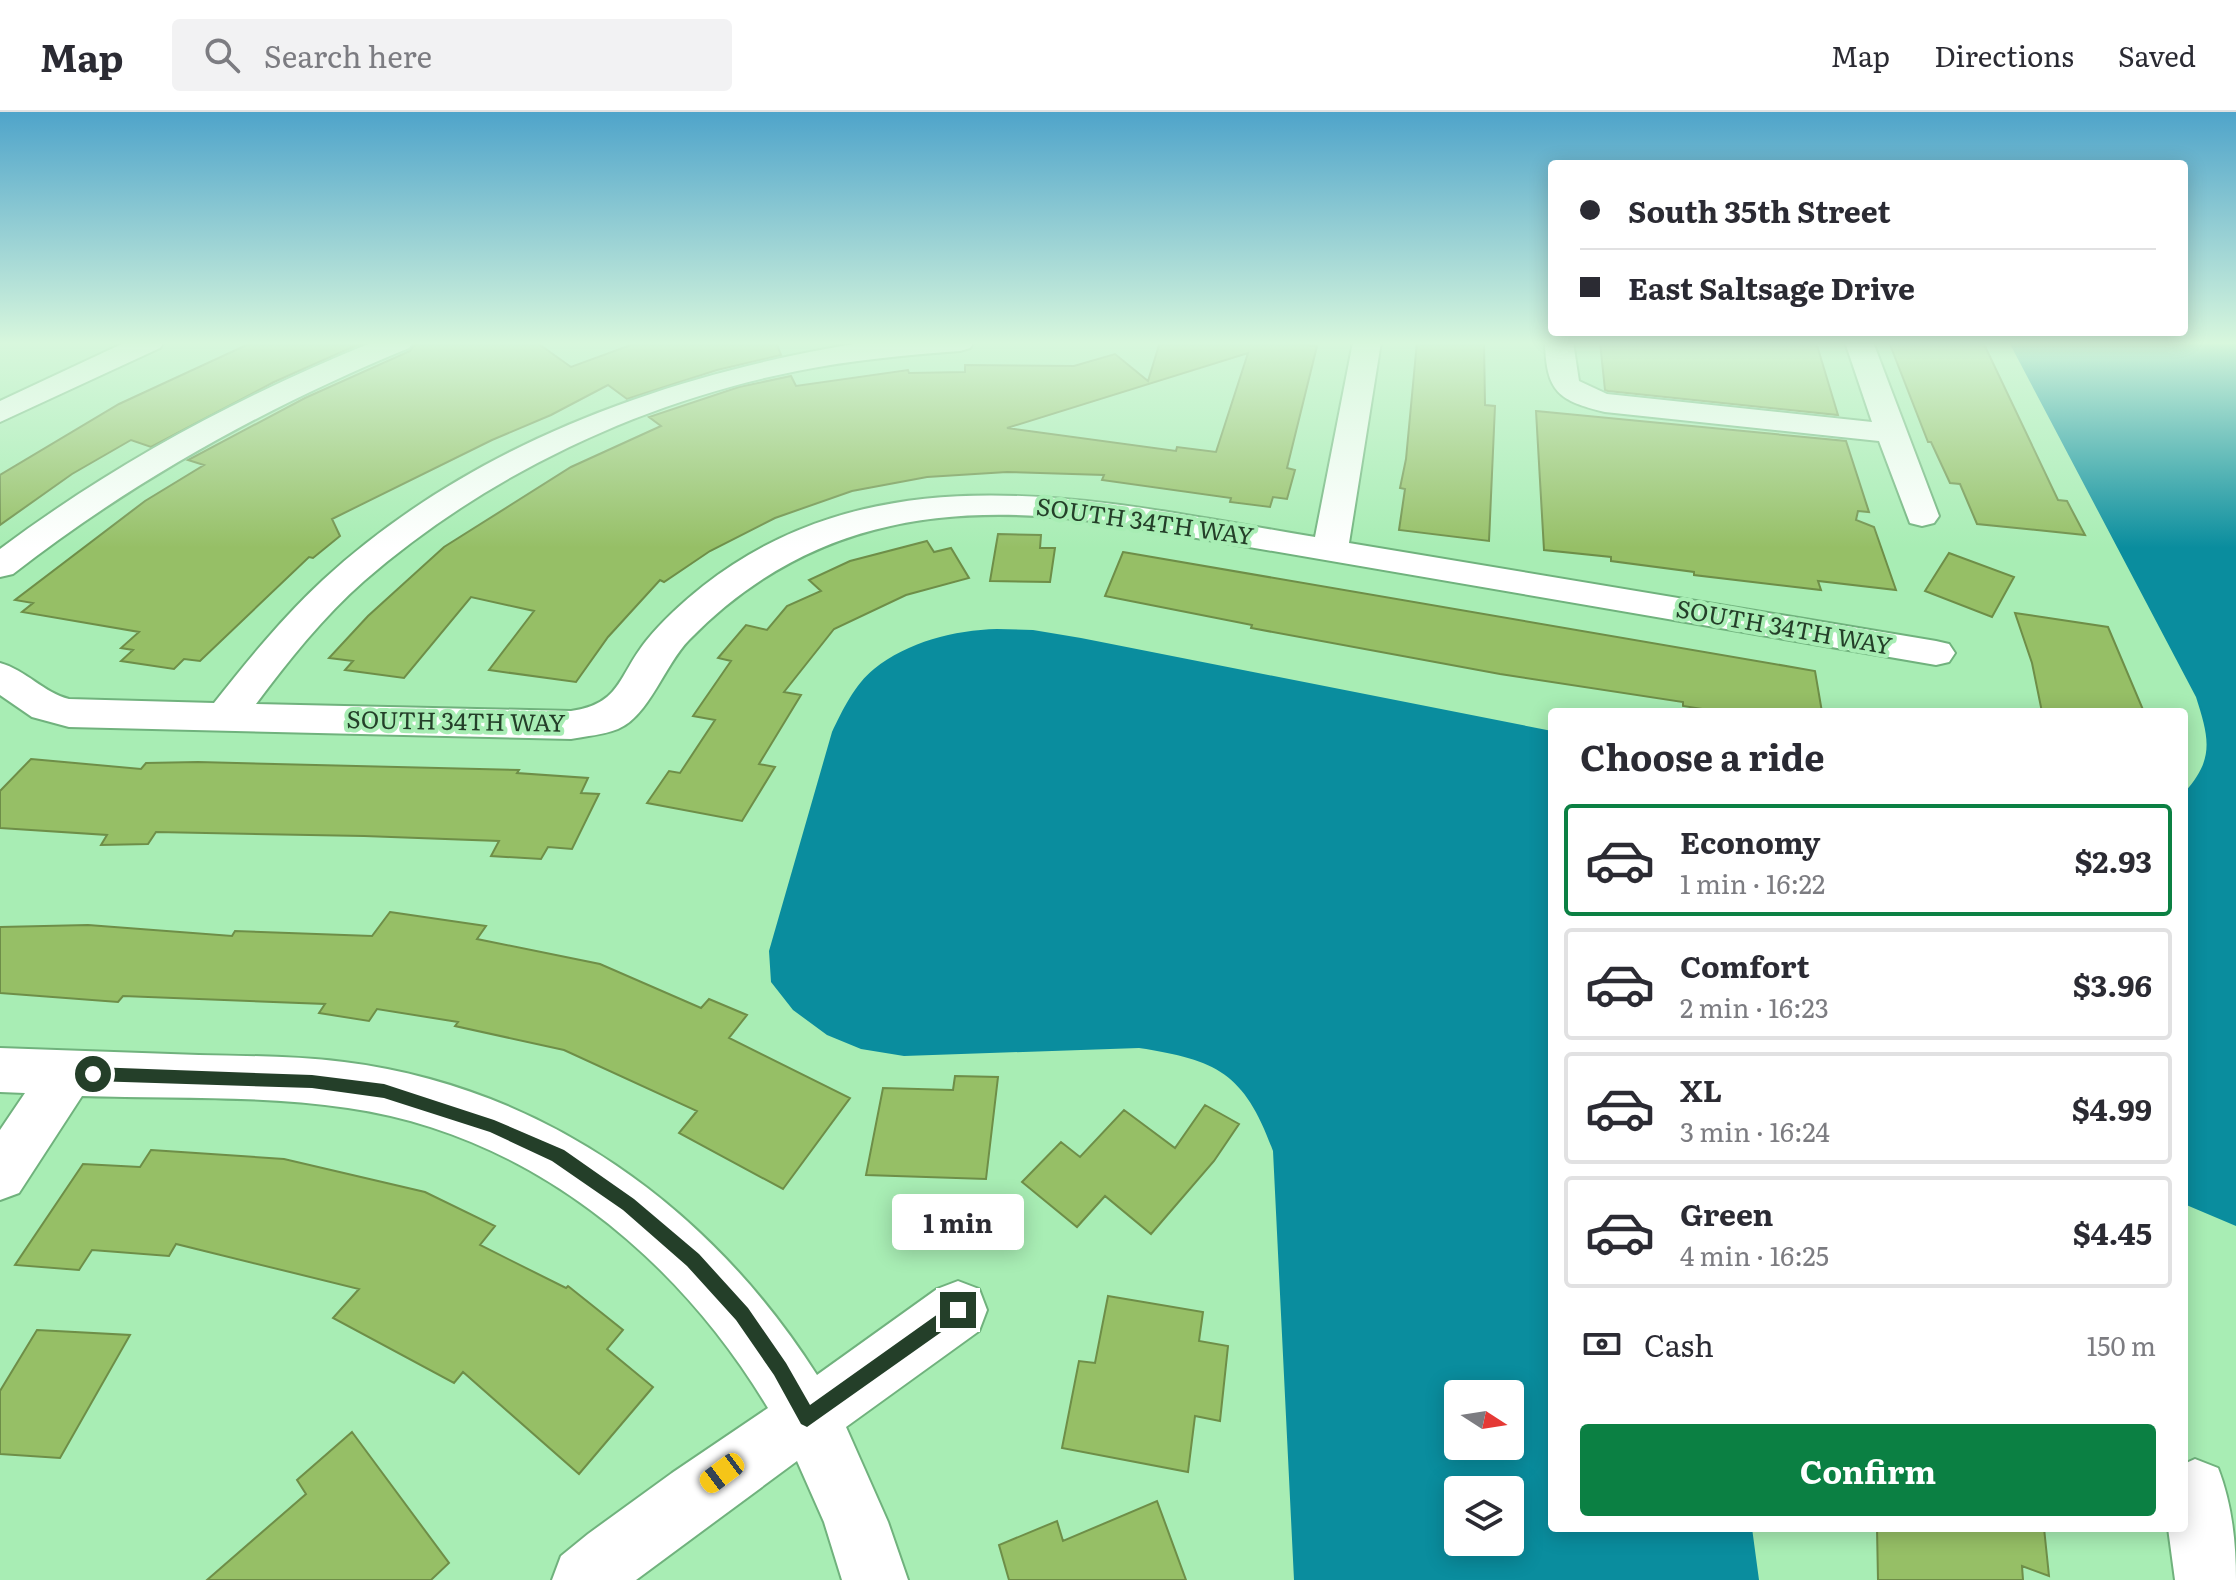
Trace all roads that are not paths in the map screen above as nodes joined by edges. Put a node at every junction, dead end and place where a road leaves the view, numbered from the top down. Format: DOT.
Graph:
graph roads {
  1 [pos="247,411"];
  2 [pos="630,411"];
  3 [pos="1355,411"];
  4 [pos="1677,411"];
  5 [pos="1884,411"];
  6 [pos="1892,433"];
  7 [pos="1922,516"];
  8 [pos="1330,551"];
  9 [pos="0,566"];
  10 [pos="1936,653"];
  11 [pos="0,676"];
  12 [pos="224,718"];
  13 [pos="0,1070"];
  14 [pos="68,1073"];
  15 [pos="0,1175"];
  16 [pos="958,1310"];
  17 [pos="807,1418"];
  18 [pos="2195,1491"];
  19 [pos="585,1580"];
  20 [pos="875,1580"];
  21 [pos="2208,1580"];
  1 -- 9 [label="street"];
  2 -- 12 [label="street"];
  3 -- 8 [label="street"];
  4 -- 6 [label="street"];
  5 -- 6 [label="street"];
  6 -- 7 [label="street"];
  8 -- 10 [label="street, SOUTH 34TH WAY"];
  8 -- 12 [label="street, SOUTH 34TH WAY"];
  11 -- 12 [label="street, SOUTH 34TH WAY"];
  13 -- 14 [label="street"];
  14 -- 15 [label="street"];
  14 -- 17 [label="street"];
  16 -- 17 [label="street"];
  17 -- 19 [label="street"];
  17 -- 20 [label="street"];
  18 -- 21 [label="street"];
}
